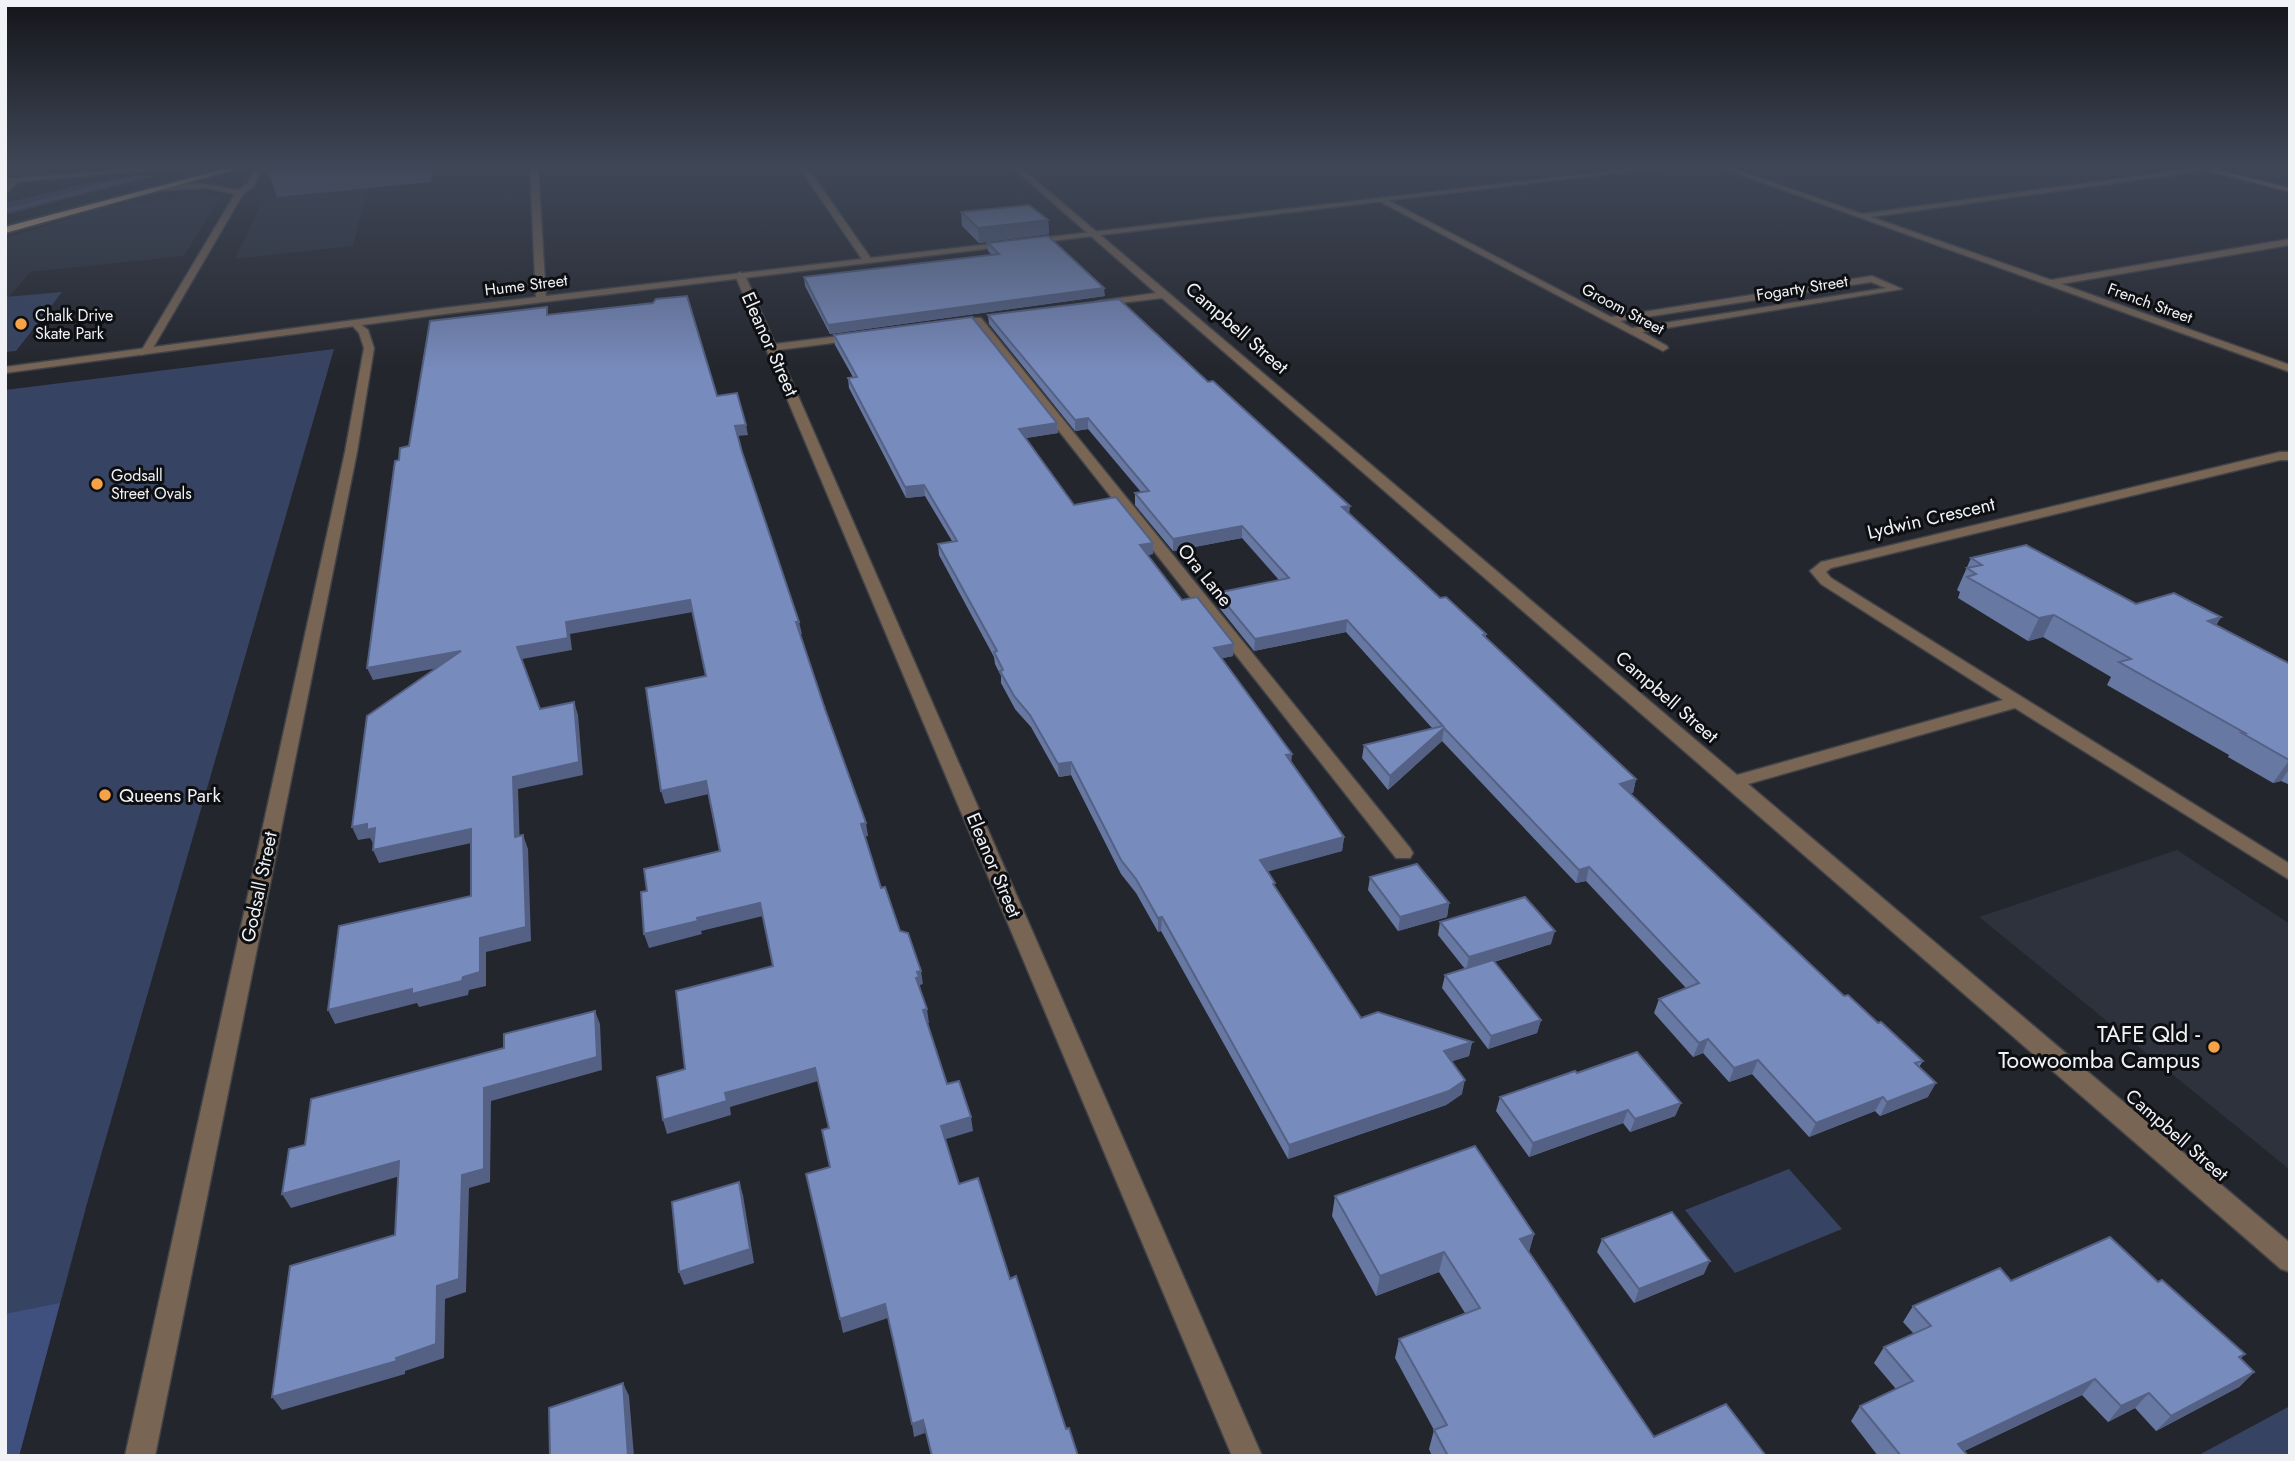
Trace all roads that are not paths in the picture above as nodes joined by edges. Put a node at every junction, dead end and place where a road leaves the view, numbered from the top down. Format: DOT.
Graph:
graph roads {
  1 [pos="215,235"];
  2 [pos="538,235"];
  3 [pos="850,235"];
  4 [pos="1077,235"];
  5 [pos="1098,235"];
  6 [pos="1450,235"];
  7 [pos="1915,235"];
  8 [pos="2290,242"];
  9 [pos="867,260"];
  10 [pos="740,275"];
  11 [pos="2049,283"];
  12 [pos="1166,294"];
  13 [pos="541,299"];
  14 [pos="1085,306"];
  15 [pos="977,320"];
  16 [pos="1609,320"];
  17 [pos="355,323"];
  18 [pos="1631,331"];
  19 [pos="868,335"];
  20 [pos="148,348"];
  21 [pos="772,348"];
  22 [pos="1662,348"];
  23 [pos="5,361"];
  24 [pos="2290,369"];
  25 [pos="5,370"];
  26 [pos="2290,456"];
  27 [pos="2016,702"];
  28 [pos="1733,782"];
  29 [pos="1403,853"];
  30 [pos="2290,873"];
  31 [pos="2290,1260"];
  32 [pos="140,1456"];
  33 [pos="1247,1456"];
  1 -- 20 [label="street"];
  2 -- 13 [label="street"];
  3 -- 9 [label="street"];
  4 -- 9 [label="street, Hume Street"];
  5 -- 12 [label="street, Campbell Street"];
  6 -- 16 [label="street, Groom Street"];
  7 -- 11 [label="street, French Street"];
  8 -- 11 [label="street"];
  9 -- 10 [label="street, Hume Street"];
  10 -- 13 [label="street, Hume Street"];
  10 -- 21 [label="street, Eleanor Street"];
  11 -- 24 [label="street, French Street"];
  12 -- 14 [label="street"];
  12 -- 28 [label="street, Campbell Street"];
  13 -- 17 [label="street, Hume Street"];
  15 -- 29 [label="street, Ora Lane"];
  16 -- 18 [label="street, Groom Street"];
  16 -- 18 [label="street, Fogarty Street"];
  17 -- 20 [label="street, Hume Street"];
  17 -- 32 [label="street, Godsall Street"];
  18 -- 22 [label="street, Groom Street"];
  19 -- 21 [label="street"];
  20 -- 23 [label="street, Hume Street"];
  20 -- 25 [label="street, Hume Street"];
  21 -- 33 [label="street, Eleanor Street"];
  26 -- 27 [label="street, Lydwin Crescent"];
  27 -- 28 [label="street"];
  27 -- 30 [label="street, Lydwin Crescent"];
  28 -- 31 [label="street, Campbell Street"];
}
